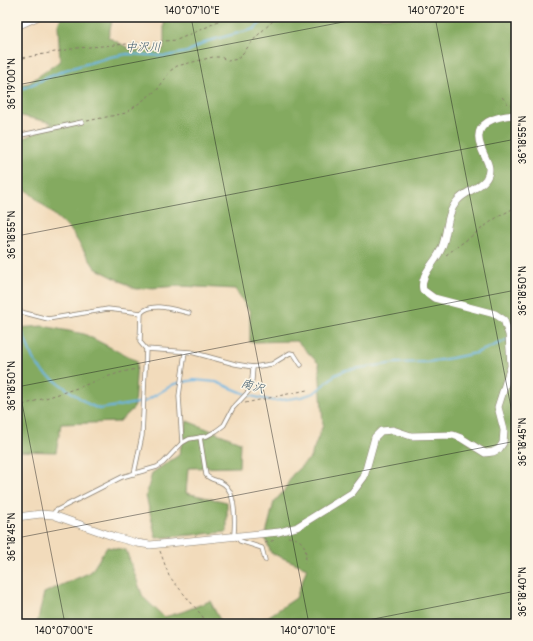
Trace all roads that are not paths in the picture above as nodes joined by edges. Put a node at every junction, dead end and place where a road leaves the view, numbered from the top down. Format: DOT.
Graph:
graph roads {
  1 [pos="37,17"];
  2 [pos="17,26"];
  3 [pos="516,115"];
  4 [pos="82,122"];
  5 [pos="17,136"];
  6 [pos="17,311"];
  7 [pos="141,313"];
  8 [pos="189,313"];
  9 [pos="146,349"];
  10 [pos="185,352"];
  11 [pos="301,365"];
  12 [pos="253,367"];
  13 [pos="200,437"];
  14 [pos="182,443"];
  15 [pos="134,474"];
  16 [pos="53,515"];
  17 [pos="17,516"];
  18 [pos="236,537"];
  19 [pos="265,560"];
  1 -- 2 [label="street"];
  3 -- 18 [label="street"];
  4 -- 5 [label="lane"];
  6 -- 7 [label="lane"];
  7 -- 8 [label="lane"];
  7 -- 9 [label="lane"];
  9 -- 10 [label="lane"];
  9 -- 15 [label="lane"];
  10 -- 12 [label="lane"];
  10 -- 14 [label="lane"];
  11 -- 12 [label="lane"];
  12 -- 13 [label="lane"];
  13 -- 14 [label="lane"];
  13 -- 18 [label="lane"];
  14 -- 15 [label="lane"];
  15 -- 16 [label="lane"];
  16 -- 17 [label="street"];
  16 -- 18 [label="street"];
  18 -- 19 [label="lane"];
}
